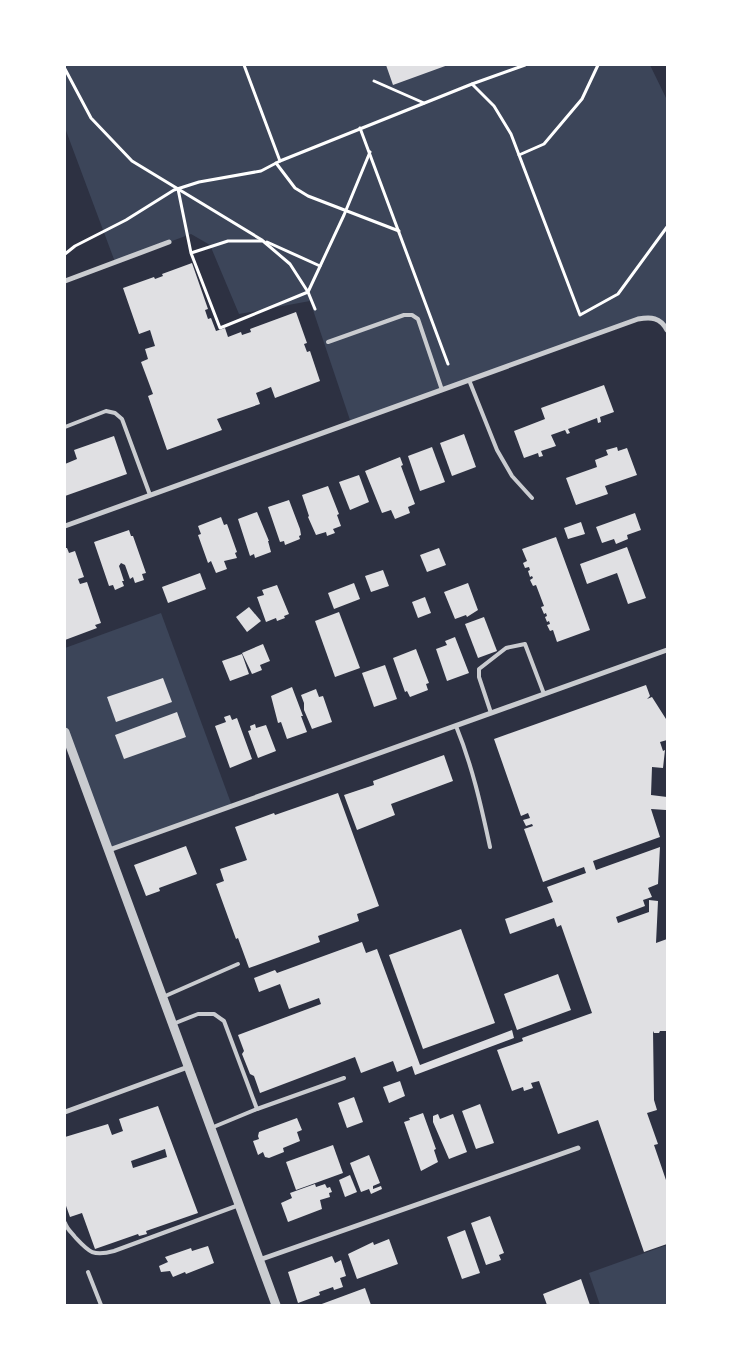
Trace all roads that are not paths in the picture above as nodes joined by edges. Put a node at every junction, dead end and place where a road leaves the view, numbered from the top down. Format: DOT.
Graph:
graph roads {
  1 [pos="169,242"];
  2 [pos="65,281"];
  3 [pos="667,330"];
  4 [pos="328,342"];
  5 [pos="469,380"];
  6 [pos="442,390"];
  7 [pos="65,427"];
  8 [pos="150,495"];
  9 [pos="532,498"];
  10 [pos="65,526"];
  11 [pos="667,650"];
  12 [pos="544,694"];
  13 [pos="491,713"];
  14 [pos="456,726"];
  15 [pos="65,732"];
  16 [pos="490,847"];
  17 [pos="109,850"];
  18 [pos="238,964"];
  19 [pos="163,997"];
  20 [pos="173,1024"];
  21 [pos="188,1067"];
  22 [pos="344,1078"];
  23 [pos="256,1109"];
  24 [pos="65,1112"];
  25 [pos="211,1128"];
  26 [pos="578,1148"];
  27 [pos="239,1205"];
  28 [pos="66,1227"];
  29 [pos="259,1260"];
  30 [pos="88,1272"];
  31 [pos="101,1305"];
  32 [pos="276,1305"];
  1 -- 2 [label="street"];
  3 -- 5 [label="street"];
  4 -- 6 [label="lane"];
  5 -- 6 [label="street"];
  5 -- 9 [label="lane"];
  6 -- 8 [label="street"];
  7 -- 8 [label="lane"];
  8 -- 10 [label="street"];
  11 -- 12 [label="street"];
  12 -- 13 [label="street"];
  12 -- 13 [label="lane"];
  13 -- 14 [label="street"];
  14 -- 16 [label="lane"];
  14 -- 17 [label="street"];
  15 -- 17 [label="street"];
  17 -- 19 [label="street"];
  18 -- 19 [label="lane"];
  19 -- 20 [label="street"];
  20 -- 21 [label="street"];
  20 -- 23 [label="lane"];
  21 -- 24 [label="street"];
  21 -- 25 [label="street"];
  22 -- 23 [label="lane"];
  23 -- 25 [label="lane"];
  25 -- 27 [label="street"];
  26 -- 29 [label="street"];
  27 -- 28 [label="lane"];
  27 -- 29 [label="street"];
  29 -- 32 [label="street"];
  30 -- 31 [label="lane"];
}
